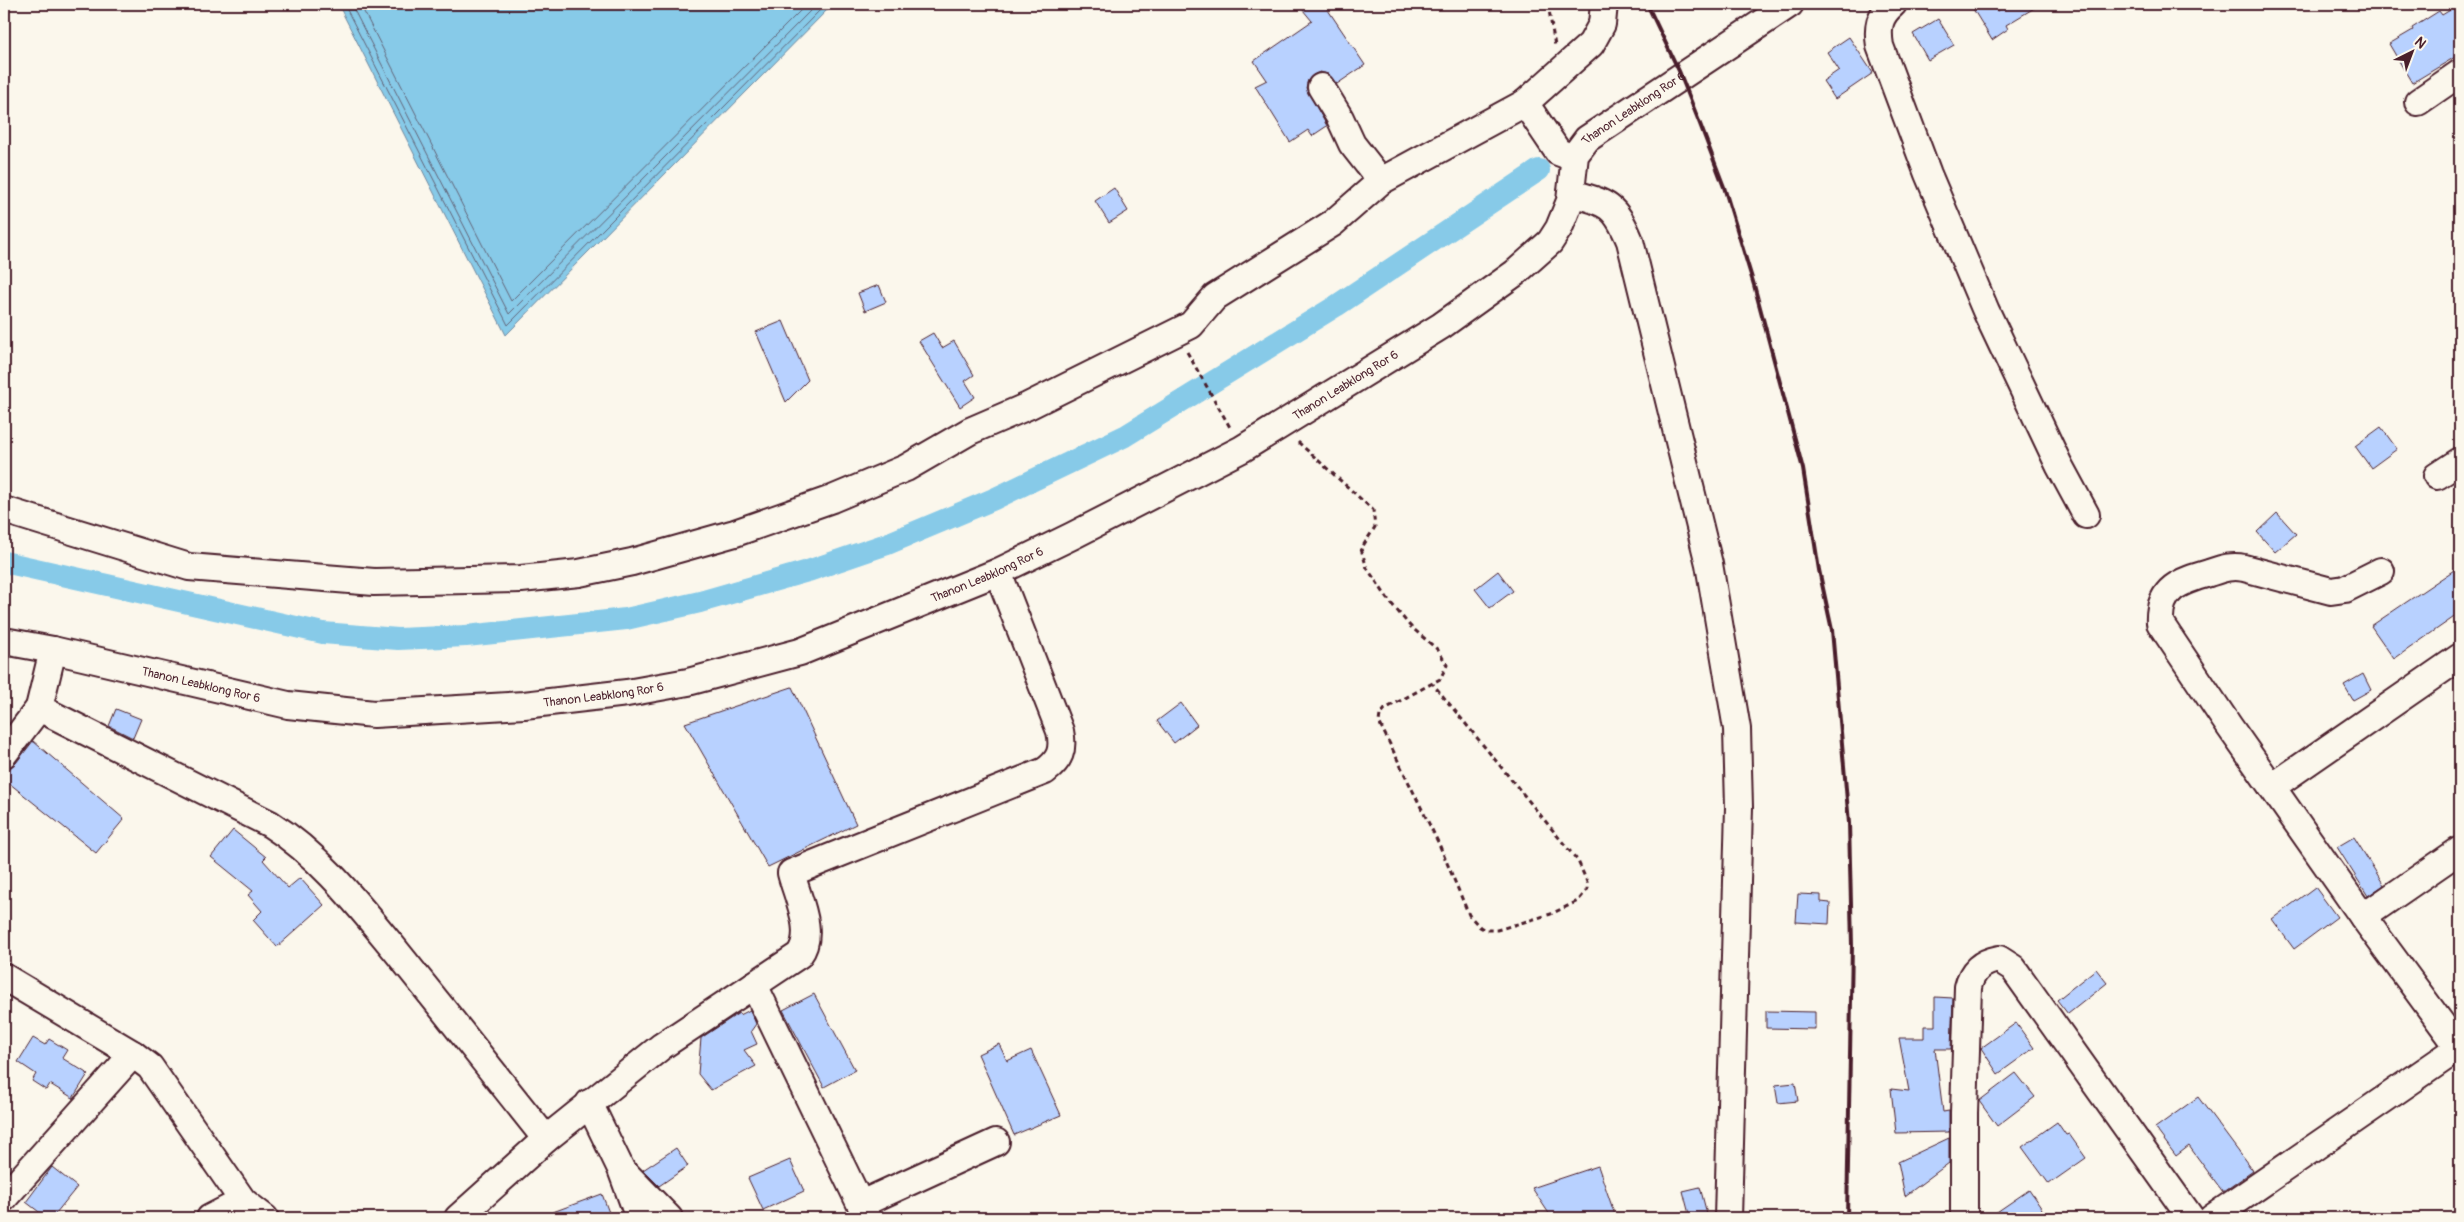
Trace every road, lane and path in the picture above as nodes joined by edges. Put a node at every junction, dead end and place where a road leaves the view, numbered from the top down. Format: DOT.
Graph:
graph roads {
  1 [pos="1548,4"];
  2 [pos="1604,4"];
  3 [pos="1790,4"];
  4 [pos="1893,4"];
  5 [pos="2460,74"];
  6 [pos="1552,79"];
  7 [pos="1321,87"];
  8 [pos="2418,102"];
  9 [pos="1524,103"];
  10 [pos="1574,158"];
  11 [pos="1382,181"];
  12 [pos="1571,193"];
  13 [pos="1197,369"];
  14 [pos="1284,424"];
  15 [pos="1242,449"];
  16 [pos="2460,461"];
  17 [pos="2437,476"];
  18 [pos="4,510"];
  19 [pos="2086,514"];
  20 [pos="2381,571"];
  21 [pos="998,572"];
  22 [pos="4,641"];
  23 [pos="54,650"];
  24 [pos="2460,657"];
  25 [pos="1432,684"];
  26 [pos="39,708"];
  27 [pos="4,754"];
  28 [pos="2272,787"];
  29 [pos="2460,850"];
  30 [pos="2363,917"];
  31 [pos="4,977"];
  32 [pos="754,985"];
  33 [pos="2460,1048"];
  34 [pos="133,1054"];
  35 [pos="589,1103"];
  36 [pos="546,1139"];
  37 [pos="996,1142"];
  38 [pos="621,1169"];
  39 [pos="4,1198"];
  40 [pos="243,1201"];
  41 [pos="864,1211"];
  42 [pos="210,1218"];
  43 [pos="265,1218"];
  44 [pos="458,1218"];
  45 [pos="639,1218"];
  46 [pos="669,1218"];
  47 [pos="1728,1218"];
  48 [pos="1964,1218"];
  49 [pos="2191,1218"];
  50 [pos="2212,1218"];
  1 -- 6 [label="path"];
  2 -- 6 [label="street"];
  3 -- 10 [label="street, Thanon Leabklong Ror 6"];
  4 -- 19 [label="street"];
  5 -- 8 [label="street"];
  6 -- 9 [label="street"];
  7 -- 11 [label="street"];
  9 -- 10 [label="street"];
  9 -- 11 [label="street"];
  10 -- 12 [label="street, Thanon Leabklong Ror 6"];
  11 -- 18 [label="street"];
  12 -- 14 [label="street, Thanon Leabklong Ror 6"];
  12 -- 47 [label="street"];
  13 -- 15 [label="path"];
  14 -- 15 [label="street, Thanon Leabklong Ror 6"];
  14 -- 25 [label="path"];
  15 -- 21 [label="street, Thanon Leabklong Ror 6"];
  16 -- 17 [label="street"];
  20 -- 28 [label="street"];
  21 -- 23 [label="street, Thanon Leabklong Ror 6"];
  21 -- 32 [label="street"];
  22 -- 23 [label="street, Thanon Leabklong Ror 6"];
  23 -- 26 [label="street"];
  24 -- 28 [label="street"];
  25 -- 25 [label="path"];
  26 -- 27 [label="street"];
  26 -- 36 [label="street"];
  28 -- 30 [label="street"];
  29 -- 30 [label="street"];
  30 -- 33 [label="street"];
  31 -- 34 [label="street"];
  32 -- 35 [label="street"];
  32 -- 41 [label="street"];
  33 -- 50 [label="street"];
  34 -- 39 [label="street"];
  34 -- 40 [label="street"];
  35 -- 36 [label="street"];
  35 -- 38 [label="street"];
  36 -- 44 [label="street"];
  37 -- 41 [label="street"];
  38 -- 45 [label="street"];
  38 -- 46 [label="street"];
  40 -- 42 [label="street"];
  40 -- 43 [label="street"];
  48 -- 49 [label="street"];
}
